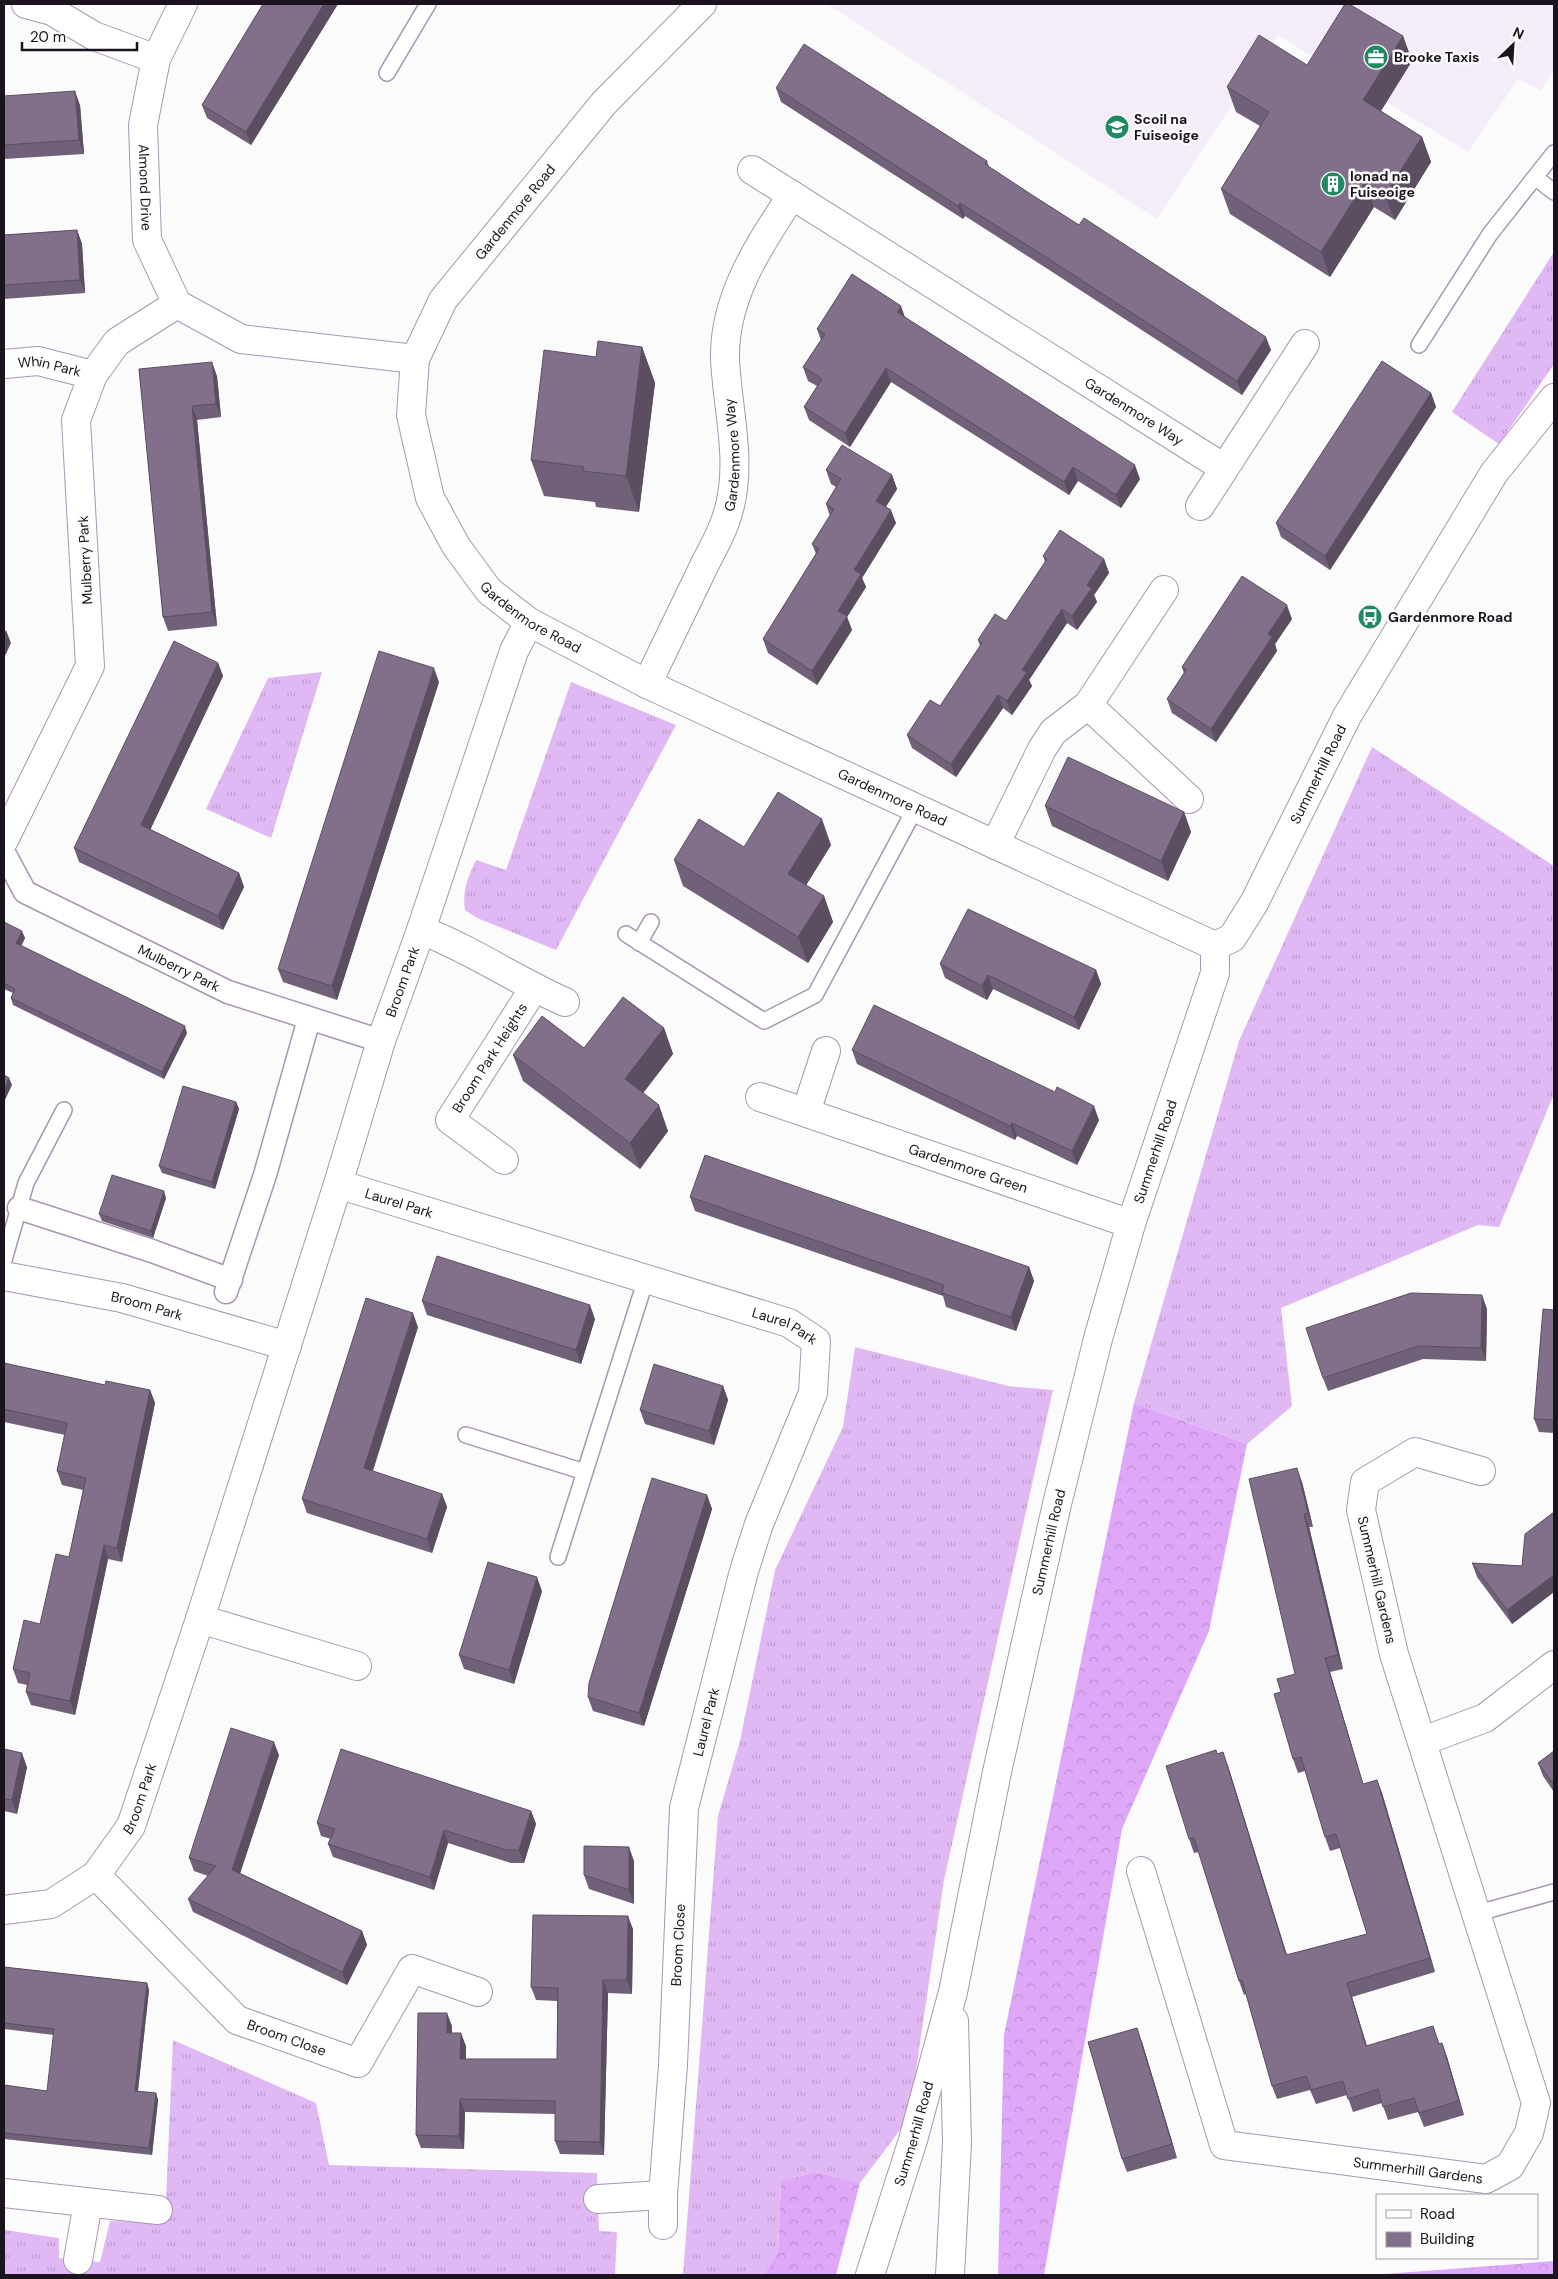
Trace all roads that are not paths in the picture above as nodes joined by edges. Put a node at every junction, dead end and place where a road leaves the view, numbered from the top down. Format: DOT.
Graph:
graph roads {
  1 [pos="26,4"];
  2 [pos="183,4"];
  3 [pos="428,4"];
  4 [pos="702,4"];
  5 [pos="156,59"];
  6 [pos="387,73"];
  7 [pos="1554,153"];
  8 [pos="752,170"];
  9 [pos="1536,178"];
  10 [pos="1554,192"];
  11 [pos="792,195"];
  12 [pos="177,304"];
  13 [pos="1305,344"];
  14 [pos="1419,345"];
  15 [pos="415,360"];
  16 [pos="4,364"];
  17 [pos="94,375"];
  18 [pos="1552,406"];
  19 [pos="1224,468"];
  20 [pos="1200,506"];
  21 [pos="1164,590"];
  22 [pos="529,622"];
  23 [pos="647,684"];
  24 [pos="1088,706"];
  25 [pos="1189,799"];
  26 [pos="915,809"];
  27 [pos="4,840"];
  28 [pos="995,845"];
  29 [pos="4,853"];
  30 [pos="651,922"];
  31 [pos="421,930"];
  32 [pos="626,934"];
  33 [pos="639,943"];
  34 [pos="1215,946"];
  35 [pos="534,988"];
  36 [pos="565,1002"];
  37 [pos="309,1019"];
  38 [pos="381,1041"];
  39 [pos="826,1051"];
  40 [pos="760,1097"];
  41 [pos="64,1110"];
  42 [pos="806,1112"];
  43 [pos="504,1160"];
  44 [pos="338,1184"];
  45 [pos="19,1208"];
  46 [pos="1131,1224"];
  47 [pos="4,1260"];
  48 [pos="4,1276"];
  49 [pos="646,1279"];
  50 [pos="287,1346"];
  51 [pos="466,1435"];
  52 [pos="1481,1471"];
  53 [pos="585,1472"];
  54 [pos="558,1557"];
  55 [pos="200,1619"];
  56 [pos="1554,1665"];
  57 [pos="357,1666"];
  58 [pos="1423,1741"];
  59 [pos="682,1844"];
  60 [pos="1141,1871"];
  61 [pos="96,1875"];
  62 [pos="1554,1892"];
  63 [pos="4,1910"];
  64 [pos="1478,1913"];
  65 [pos="478,1992"];
  66 [pos="953,1992"];
  67 [pos="4,2192"];
  68 [pos="663,2195"];
  69 [pos="598,2199"];
  70 [pos="88,2203"];
  71 [pos="158,2210"];
  72 [pos="663,2225"];
  73 [pos="78,2260"];
  74 [pos="870,2275"];
  75 [pos="950,2275"];
  1 -- 5 [label="street"];
  2 -- 5 [label="street, Almond Drive"];
  3 -- 6 [label="lane"];
  4 -- 15 [label="street, Gardenmore Road"];
  5 -- 12 [label="street, Almond Drive"];
  7 -- 9 [label="lane"];
  8 -- 11 [label="street, Gardenmore Way"];
  9 -- 10 [label="lane"];
  9 -- 14 [label="lane"];
  11 -- 19 [label="street, Gardenmore Way"];
  11 -- 23 [label="street, Gardenmore Way"];
  12 -- 15 [label="street"];
  12 -- 17 [label="street, Mulberry Park"];
  13 -- 19 [label="street"];
  15 -- 22 [label="street, Gardenmore Road"];
  16 -- 17 [label="street, Whin Park"];
  17 -- 27 [label="street, Mulberry Park"];
  18 -- 34 [label="street, Summerhill Road"];
  19 -- 20 [label="street"];
  21 -- 24 [label="street"];
  22 -- 23 [label="street, Gardenmore Road"];
  22 -- 31 [label="street, Broom Park"];
  23 -- 26 [label="street, Gardenmore Road"];
  24 -- 25 [label="street"];
  24 -- 28 [label="street"];
  26 -- 28 [label="street, Gardenmore Road"];
  26 -- 33 [label="lane"];
  28 -- 34 [label="street, Gardenmore Road"];
  29 -- 37 [label="street, Mulberry Park"];
  30 -- 33 [label="lane"];
  31 -- 35 [label="street, Broom Park Heights"];
  31 -- 38 [label="street, Broom Park"];
  32 -- 33 [label="lane"];
  34 -- 46 [label="street, Summerhill Road"];
  35 -- 36 [label="street, Broom Park Heights"];
  35 -- 43 [label="street, Broom Park Heights"];
  37 -- 38 [label="street, Mulberry Park"];
  37 -- 45 [label="street"];
  38 -- 44 [label="street, Broom Park"];
  39 -- 42 [label="street"];
  40 -- 42 [label="street, Gardenmore Green"];
  41 -- 45 [label="lane"];
  42 -- 46 [label="street, Gardenmore Green"];
  44 -- 49 [label="street, Laurel Park"];
  44 -- 50 [label="street, Broom Park"];
  45 -- 47 [label="lane"];
  46 -- 66 [label="street, Summerhill Road"];
  48 -- 50 [label="street, Broom Park"];
  49 -- 53 [label="lane"];
  49 -- 59 [label="street, Laurel Park"];
  50 -- 55 [label="street, Broom Park"];
  51 -- 53 [label="lane"];
  52 -- 58 [label="street, Summerhill Gardens"];
  53 -- 54 [label="lane"];
  55 -- 57 [label="street"];
  55 -- 61 [label="street, Broom Park"];
  56 -- 58 [label="street"];
  58 -- 64 [label="street, Summerhill Gardens"];
  59 -- 68 [label="street, Broom Close"];
  60 -- 64 [label="street, Summerhill Gardens"];
  61 -- 63 [label="street, Broom Park"];
  61 -- 65 [label="street, Broom Close"];
  62 -- 64 [label="lane"];
  66 -- 74 [label="street, Summerhill Road"];
  66 -- 75 [label="street, Summerhill Road"];
  67 -- 70 [label="street"];
  68 -- 69 [label="street"];
  68 -- 72 [label="street, Broom Close"];
  70 -- 71 [label="street"];
  70 -- 73 [label="street"];
}
